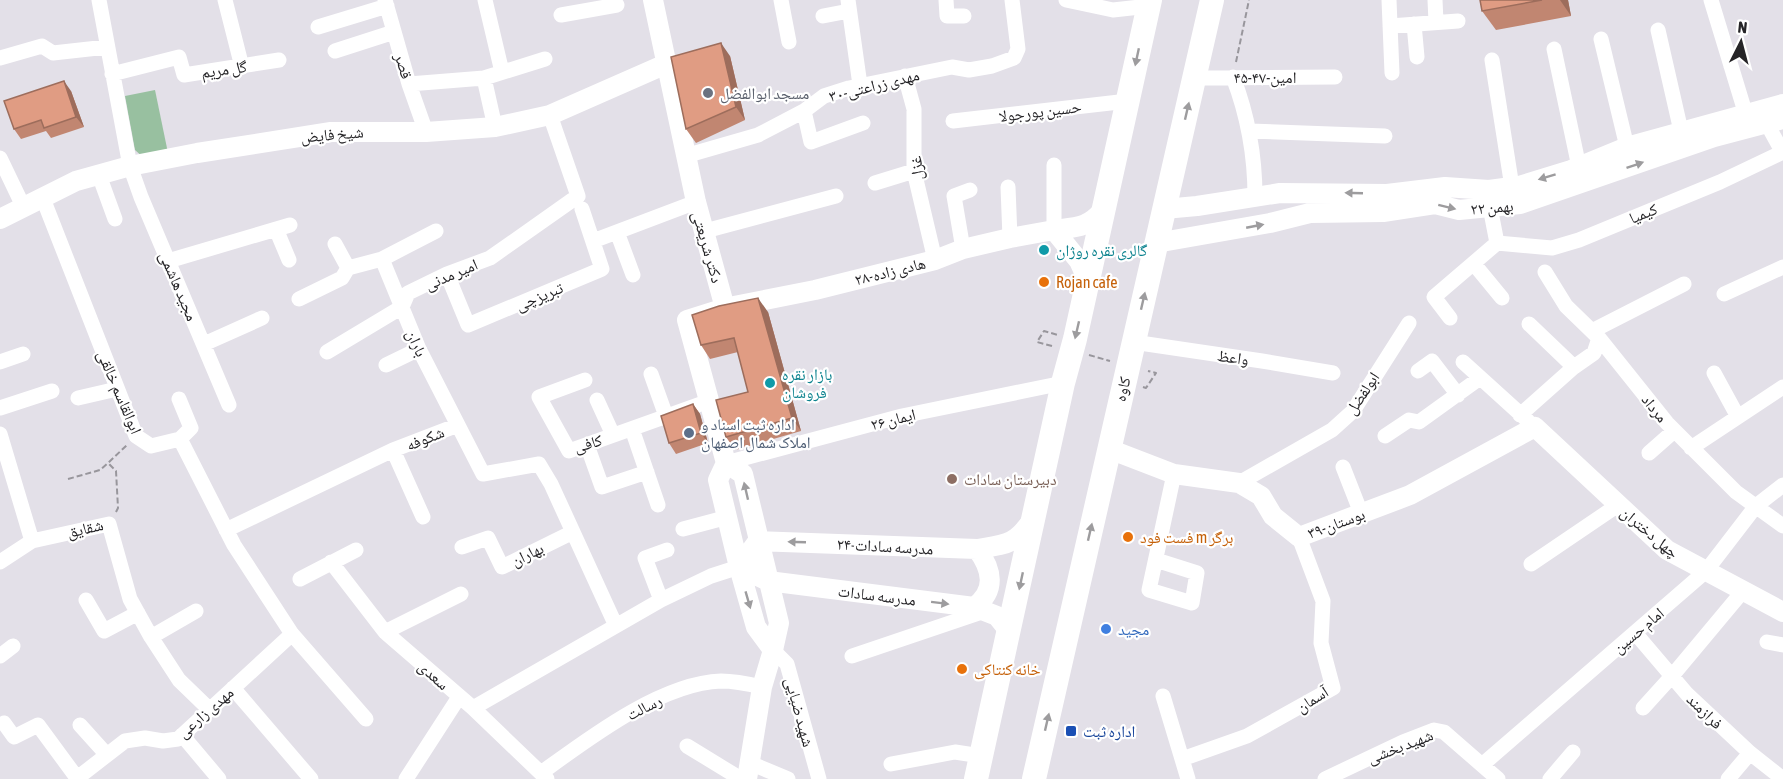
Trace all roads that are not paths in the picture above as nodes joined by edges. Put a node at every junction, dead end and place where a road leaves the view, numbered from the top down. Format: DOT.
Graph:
graph roads {
  1 [pos="99,0"];
  2 [pos="225,0"];
  3 [pos="485,0"];
  4 [pos="653,0"];
  5 [pos="782,0"];
  6 [pos="946,0"];
  7 [pos="1012,0"];
  8 [pos="1066,0"];
  9 [pos="1212,0"];
  10 [pos="1389,0"];
  11 [pos="1435,0"];
  12 [pos="1711,0"];
  13 [pos="386,3"];
  14 [pos="1149,3"];
  15 [pos="599,4"];
  16 [pos="616,4"];
  17 [pos="848,6"];
  18 [pos="561,15"];
  19 [pos="823,16"];
  20 [pos="964,16"];
  21 [pos="1458,21"];
  22 [pos="1436,22"];
  23 [pos="1414,24"];
  24 [pos="1390,26"];
  25 [pos="318,27"];
  26 [pos="1658,30"];
  27 [pos="394,32"];
  28 [pos="1601,39"];
  29 [pos="789,42"];
  30 [pos="107,47"];
  31 [pos="1554,49"];
  32 [pos="335,51"];
  33 [pos="1417,57"];
  34 [pos="0,58"];
  35 [pos="545,59"];
  36 [pos="279,60"];
  37 [pos="1492,60"];
  38 [pos="671,63"];
  39 [pos="242,67"];
  40 [pos="502,72"];
  41 [pos="1392,73"];
  42 [pos="112,74"];
  43 [pos="904,76"];
  44 [pos="1233,77"];
  45 [pos="1335,77"];
  46 [pos="484,78"];
  47 [pos="1194,78"];
  48 [pos="410,84"];
  49 [pos="860,85"];
  50 [pos="1128,101"];
  51 [pos="1783,104"];
  52 [pos="804,111"];
  53 [pos="550,115"];
  54 [pos="1746,116"];
  55 [pos="953,121"];
  56 [pos="1775,121"];
  57 [pos="863,123"];
  58 [pos="495,127"];
  59 [pos="1250,131"];
  60 [pos="1681,131"];
  61 [pos="426,132"];
  62 [pos="1385,136"];
  63 [pos="1627,147"];
  64 [pos="1783,153"];
  65 [pos="685,156"];
  66 [pos="0,158"];
  67 [pos="1054,165"];
  68 [pos="130,166"];
  69 [pos="1579,167"];
  70 [pos="914,171"];
  71 [pos="99,175"];
  72 [pos="875,183"];
  73 [pos="1008,187"];
  74 [pos="1512,187"];
  75 [pos="970,190"];
  76 [pos="42,196"];
  77 [pos="837,196"];
  78 [pos="1255,197"];
  79 [pos="696,202"];
  80 [pos="580,203"];
  81 [pos="1210,204"];
  82 [pos="23,206"];
  83 [pos="1490,207"];
  84 [pos="1164,209"];
  85 [pos="1103,210"];
  86 [pos="0,219"];
  87 [pos="115,219"];
  88 [pos="1054,230"];
  89 [pos="436,231"];
  90 [pos="705,231"];
  91 [pos="617,232"];
  92 [pos="1212,234"];
  93 [pos="1010,238"];
  94 [pos="593,241"];
  95 [pos="1156,243"];
  96 [pos="1497,243"];
  97 [pos="335,244"];
  98 [pos="963,249"];
  99 [pos="382,259"];
  100 [pos="289,260"];
  101 [pos="935,260"];
  102 [pos="168,261"];
  103 [pos="1474,264"];
  104 [pos="1783,267"];
  105 [pos="348,268"];
  106 [pos="1545,272"];
  107 [pos="447,274"];
  108 [pos="633,275"];
  109 [pos="1088,280"];
  110 [pos="1684,284"];
  111 [pos="1724,294"];
  112 [pos="1502,298"];
  113 [pos="299,299"];
  114 [pos="402,307"];
  115 [pos="725,308"];
  116 [pos="262,318"];
  117 [pos="1450,318"];
  118 [pos="1409,323"];
  119 [pos="1529,324"];
  120 [pos="1595,335"];
  121 [pos="1133,342"];
  122 [pos="204,344"];
  123 [pos="419,349"];
  124 [pos="327,352"];
  125 [pos="23,354"];
  126 [pos="0,362"];
  127 [pos="1463,362"];
  128 [pos="386,365"];
  129 [pos="1574,367"];
  130 [pos="1418,371"];
  131 [pos="1333,373"];
  132 [pos="1714,373"];
  133 [pos="651,374"];
  134 [pos="1480,378"];
  135 [pos="585,380"];
  136 [pos="1063,382"];
  137 [pos="1783,387"];
  138 [pos="117,389"];
  139 [pos="52,391"];
  140 [pos="1458,395"];
  141 [pos="78,398"];
  142 [pos="179,399"];
  143 [pos="597,400"];
  144 [pos="709,401"];
  145 [pos="230,405"];
  146 [pos="0,408"];
  147 [pos="666,416"];
  148 [pos="1738,417"];
  149 [pos="1528,421"];
  150 [pos="458,424"];
  151 [pos="632,429"];
  152 [pos="1674,431"];
  153 [pos="0,434"];
  154 [pos="613,435"];
  155 [pos="1385,436"];
  156 [pos="180,439"];
  157 [pos="587,445"];
  158 [pos="1691,448"];
  159 [pos="1109,449"];
  160 [pos="393,450"];
  161 [pos="1649,453"];
  162 [pos="726,463"];
  163 [pos="1343,467"];
  164 [pos="646,472"];
  165 [pos="1174,474"];
  166 [pos="1239,483"];
  167 [pos="1783,485"];
  168 [pos="658,505"];
  169 [pos="1618,505"];
  170 [pos="1755,506"];
  171 [pos="1361,513"];
  172 [pos="728,516"];
  173 [pos="423,517"];
  174 [pos="1033,519"];
  175 [pos="1783,526"];
  176 [pos="683,529"];
  177 [pos="226,530"];
  178 [pos="573,532"];
  179 [pos="1299,537"];
  180 [pos="32,541"];
  181 [pos="758,541"];
  182 [pos="462,547"];
  183 [pos="977,549"];
  184 [pos="356,550"];
  185 [pos="667,550"];
  186 [pos="1156,560"];
  187 [pos="0,562"];
  188 [pos="331,562"];
  189 [pos="1531,564"];
  190 [pos="739,567"];
  191 [pos="1706,572"];
  192 [pos="300,579"];
  193 [pos="768,581"];
  194 [pos="1743,591"];
  195 [pos="461,594"];
  196 [pos="86,600"];
  197 [pos="661,600"];
  198 [pos="979,609"];
  199 [pos="195,611"];
  200 [pos="1783,612"];
  201 [pos="138,613"];
  202 [pos="616,626"];
  203 [pos="1010,631"];
  204 [pos="385,632"];
  205 [pos="292,634"];
  206 [pos="1636,634"];
  207 [pos="152,637"];
  208 [pos="1767,642"];
  209 [pos="1783,645"];
  210 [pos="13,646"];
  211 [pos="774,650"];
  212 [pos="0,656"];
  213 [pos="852,656"];
  214 [pos="1672,676"];
  215 [pos="762,687"];
  216 [pos="233,688"];
  217 [pos="1163,696"];
  218 [pos="459,697"];
  219 [pos="473,708"];
  220 [pos="1642,708"];
  221 [pos="210,710"];
  222 [pos="366,719"];
  223 [pos="4,723"];
  224 [pos="80,725"];
  225 [pos="182,735"];
  226 [pos="687,746"];
  227 [pos="1573,752"];
  228 [pos="1750,753"];
  229 [pos="107,755"];
  230 [pos="1182,759"];
  231 [pos="891,764"];
  232 [pos="1482,765"];
  233 [pos="979,767"];
  234 [pos="746,774"];
  235 [pos="544,776"];
  236 [pos="76,778"];
  237 [pos="219,779"];
  238 [pos="311,779"];
  239 [pos="406,779"];
  240 [pos="788,779"];
  241 [pos="819,779"];
  242 [pos="1034,779"];
  243 [pos="1188,779"];
  244 [pos="1324,779"];
  245 [pos="1498,779"];
  246 [pos="1550,779"];
  247 [pos="1728,779"];
  248 [pos="1783,779"];
  1 -- 30 [label="street, مجید هاشمی"];
  2 -- 39 [label="street"];
  3 -- 40 [label="street"];
  4 -- 38 [label="street, دکتر شریعتی"];
  5 -- 29 [label="street"];
  6 -- 20 [label="street"];
  7 -- 43 [label="street, ۳۰-مهدی زراعتی"];
  8 -- 14 [label="street"];
  9 -- 47 [label="main road, کاوه"];
  10 -- 24 [label="street"];
  11 -- 22 [label="street"];
  12 -- 54 [label="street"];
  13 -- 25 [label="street"];
  13 -- 27 [label="street, قصر"];
  14 -- 50 [label="main road, one-way"];
  15 -- 16 [label="street"];
  15 -- 18 [label="street"];
  17 -- 19 [label="street"];
  17 -- 49 [label="street"];
  21 -- 22 [label="street"];
  22 -- 23 [label="street"];
  23 -- 24 [label="street"];
  23 -- 33 [label="street"];
  24 -- 41 [label="street"];
  26 -- 60 [label="street"];
  27 -- 32 [label="street"];
  27 -- 48 [label="street, قصر"];
  28 -- 63 [label="street"];
  30 -- 34 [label="street"];
  30 -- 42 [label="street, مجید هاشمی"];
  31 -- 69 [label="street"];
  35 -- 40 [label="street"];
  36 -- 39 [label="street, گل مریم"];
  37 -- 74 [label="street"];
  38 -- 53 [label="street, شیخ فایض"];
  38 -- 65 [label="street, دکتر شریعتی"];
  39 -- 42 [label="street, گل مریم"];
  40 -- 46 [label="street"];
  42 -- 68 [label="street, مجید هاشمی"];
  43 -- 49 [label="street, ۳۰-مهدی زراعتی"];
  43 -- 70 [label="street, غزل"];
  44 -- 45 [label="street, ۴۵-۴۷-امین"];
  44 -- 47 [label="street, ۴۵-۴۷-امین"];
  44 -- 59 [label="street"];
  46 -- 48 [label="street"];
  46 -- 58 [label="street"];
  84 -- 47 [label="main road, کاوه, one-way"];
  48 -- 61 [label="street, قصر"];
  49 -- 52 [label="street, ۳۰-مهدی زراعتی"];
  50 -- 55 [label="street, حسین پورجولا"];
  50 -- 85 [label="main road"];
  51 -- 54 [label="street, ۲۲ بهمن"];
  52 -- 57 [label="street"];
  52 -- 65 [label="street, ۳۰-مهدی زراعتی"];
  53 -- 58 [label="street, شیخ فایض"];
  53 -- 80 [label="street, تبریزچی"];
  54 -- 60 [label="street, ۲۲ بهمن"];
  56 -- 64 [label="street"];
  83 -- 56 [label="street, ۲۲ بهمن, one-way"];
  58 -- 61 [label="street, شیخ فایض"];
  59 -- 62 [label="street"];
  59 -- 78 [label="street"];
  60 -- 63 [label="street, ۲۲ بهمن"];
  61 -- 68 [label="street, شیخ فایض"];
  63 -- 69 [label="street, ۲۲ بهمن"];
  64 -- 96 [label="street, کیمیا"];
  65 -- 79 [label="street, دکتر شریعتی"];
  66 -- 82 [label="street"];
  67 -- 88 [label="street"];
  68 -- 71 [label="street, شیخ فایض"];
  68 -- 102 [label="street, مجید هاشمی"];
  69 -- 74 [label="street, ۲۲ بهمن, one-way"];
  70 -- 72 [label="street"];
  70 -- 101 [label="street, غزل"];
  71 -- 76 [label="street, شیخ فایض"];
  71 -- 87 [label="street"];
  73 -- 93 [label="street"];
  74 -- 78 [label="street, ۲۲ بهمن, one-way"];
  75 -- 98 [label="street"];
  76 -- 82 [label="street, شیخ فایض"];
  76 -- 138 [label="street, ابوالقاسم خالقی"];
  77 -- 90 [label="street"];
  78 -- 81 [label="street, ۲۲ بهمن"];
  79 -- 90 [label="street, دکتر شریعتی"];
  79 -- 91 [label="street"];
  80 -- 94 [label="street, تبریزچی"];
  80 -- 107 [label="street, امیر مدنی"];
  81 -- 84 [label="street, ۲۲ بهمن"];
  81 -- 92 [label="street"];
  82 -- 86 [label="street, شیخ فایض"];
  92 -- 83 [label="street, ۲۲ بهمن, one-way"];
  83 -- 96 [label="street"];
  84 -- 95 [label="main road, کاوه"];
  85 -- 88 [label="street, ۲۸-هادی زاده"];
  85 -- 109 [label="main road"];
  88 -- 93 [label="street, ۲۸-هادی زاده"];
  88 -- 109 [label="street"];
  89 -- 99 [label="street"];
  90 -- 115 [label="street, دکتر شریعتی"];
  91 -- 94 [label="street"];
  91 -- 108 [label="street"];
  92 -- 95 [label="street, ۲۲ بهمن"];
  93 -- 98 [label="street, ۲۸-هادی زاده"];
  94 -- 107 [label="street, تبریزچی"];
  121 -- 95 [label="main road, کاوه, one-way"];
  96 -- 103 [label="street"];
  97 -- 105 [label="street"];
  98 -- 101 [label="street, ۲۸-هادی زاده"];
  99 -- 105 [label="street"];
  99 -- 114 [label="street, باران"];
  100 -- 102 [label="street"];
  101 -- 115 [label="street, ۲۸-هادی زاده"];
  102 -- 122 [label="street, مجید هاشمی"];
  103 -- 112 [label="street"];
  103 -- 117 [label="street"];
  104 -- 111 [label="street"];
  105 -- 113 [label="street"];
  106 -- 120 [label="street, مرداد"];
  107 -- 114 [label="street, امیر مدنی"];
  109 -- 136 [label="main road, one-way"];
  110 -- 120 [label="street"];
  114 -- 123 [label="street, باران"];
  114 -- 124 [label="street, امیر مدنی"];
  115 -- 144 [label="street"];
  116 -- 122 [label="street"];
  118 -- 166 [label="street, ابولفضل"];
  119 -- 129 [label="street"];
  120 -- 129 [label="street"];
  120 -- 152 [label="street, مرداد"];
  121 -- 131 [label="street, واعظ"];
  121 -- 159 [label="main road, کاوه"];
  122 -- 145 [label="street, مجید هاشمی"];
  123 -- 128 [label="street"];
  123 -- 150 [label="street, باران"];
  125 -- 126 [label="street"];
  127 -- 134 [label="street"];
  129 -- 149 [label="street"];
  130 -- 140 [label="street"];
  132 -- 148 [label="street"];
  133 -- 147 [label="street"];
  134 -- 140 [label="street"];
  134 -- 149 [label="street"];
  135 -- 157 [label="street, کافی"];
  136 -- 162 [label="street, ۲۶ ایمان"];
  136 -- 174 [label="main road"];
  137 -- 148 [label="street"];
  138 -- 141 [label="street"];
  138 -- 156 [label="street, ابوالقاسم خالقی"];
  139 -- 146 [label="street"];
  140 -- 155 [label="street"];
  142 -- 156 [label="street"];
  143 -- 154 [label="street"];
  144 -- 147 [label="street, کافی"];
  144 -- 162 [label="street"];
  147 -- 151 [label="street, کافی"];
  148 -- 158 [label="street"];
  149 -- 169 [label="street, چهل دختران"];
  149 -- 171 [label="street, ۳۹-بوستان"];
  150 -- 160 [label="street, شکوفه"];
  150 -- 178 [label="street, شکوفه"];
  151 -- 154 [label="street, کافی"];
  151 -- 164 [label="street"];
  152 -- 158 [label="street, مرداد"];
  152 -- 161 [label="street"];
  153 -- 180 [label="street"];
  154 -- 157 [label="street, کافی"];
  156 -- 177 [label="street"];
  157 -- 164 [label="street"];
  158 -- 170 [label="street, مرداد"];
  159 -- 165 [label="street, ۳۹-بوستان"];
  242 -- 159 [label="main road, کاوه, one-way"];
  160 -- 173 [label="street"];
  160 -- 177 [label="street, شکوفه"];
  162 -- 172 [label="street"];
  181 -- 162 [label="street, one-way"];
  163 -- 171 [label="street"];
  164 -- 168 [label="street"];
  165 -- 166 [label="street, ۳۹-بوستان"];
  165 -- 186 [label="street"];
  166 -- 179 [label="street, ۳۹-بوستان"];
  167 -- 170 [label="street, امام حسین"];
  169 -- 189 [label="street"];
  169 -- 191 [label="street, چهل دختران"];
  170 -- 175 [label="street, مرداد"];
  170 -- 191 [label="street, امام حسین"];
  171 -- 179 [label="street, ۳۹-بوستان"];
  172 -- 176 [label="street"];
  172 -- 190 [label="street"];
  174 -- 183 [label="street, ۲۴-مدرسه سادات"];
  174 -- 203 [label="main road, one-way"];
  177 -- 205 [label="street"];
  178 -- 182 [label="street, بهاران"];
  178 -- 202 [label="street, شکوفه"];
  179 -- 230 [label="street, آسمان"];
  180 -- 187 [label="street, شقایق"];
  180 -- 201 [label="street, شقایق"];
  183 -- 181 [label="street, ۲۴-مدرسه سادات, one-way"];
  181 -- 190 [label="street"];
  181 -- 193 [label="street"];
  183 -- 198 [label="street"];
  184 -- 188 [label="street"];
  185 -- 197 [label="street"];
  186 -- 186 [label="street"];
  188 -- 192 [label="street"];
  188 -- 204 [label="street, سعدی"];
  190 -- 193 [label="street, مدرسه سادات"];
  190 -- 197 [label="street"];
  190 -- 211 [label="street, one-way"];
  191 -- 194 [label="street, چهل دختران"];
  191 -- 206 [label="street, امام حسین"];
  193 -- 198 [label="street, مدرسه سادات, one-way"];
  193 -- 211 [label="street"];
  194 -- 200 [label="street, چهل دختران"];
  194 -- 214 [label="street"];
  195 -- 204 [label="street"];
  196 -- 201 [label="street"];
  197 -- 202 [label="street"];
  198 -- 203 [label="street"];
  198 -- 213 [label="street"];
  199 -- 207 [label="street"];
  201 -- 207 [label="street"];
  202 -- 219 [label="street"];
  203 -- 233 [label="main road"];
  204 -- 218 [label="street, سعدی"];
  205 -- 216 [label="street, مهدی زارعی"];
  205 -- 222 [label="street"];
  206 -- 214 [label="street, فرازمند"];
  206 -- 232 [label="street, امام حسین"];
  207 -- 221 [label="street"];
  208 -- 209 [label="street"];
  210 -- 212 [label="street"];
  211 -- 215 [label="street"];
  211 -- 241 [label="street, شهید ضیایی"];
  214 -- 220 [label="street"];
  214 -- 228 [label="street, فرازمند"];
  215 -- 234 [label="street"];
  215 -- 235 [label="street, رسالت"];
  216 -- 221 [label="street, مهدی زارعی"];
  216 -- 238 [label="street"];
  217 -- 230 [label="street"];
  218 -- 219 [label="street, سعدی"];
  218 -- 239 [label="street"];
  219 -- 235 [label="street, سعدی"];
  221 -- 225 [label="street, مهدی زارعی"];
  223 -- 236 [label="street"];
  224 -- 229 [label="street"];
  225 -- 229 [label="street, مهدی زارعی"];
  225 -- 237 [label="street"];
  226 -- 234 [label="street"];
  227 -- 246 [label="street"];
  228 -- 247 [label="street"];
  228 -- 248 [label="street, فرازمند"];
  229 -- 236 [label="street, مهدی زارعی"];
  230 -- 243 [label="street"];
  231 -- 233 [label="street"];
  232 -- 244 [label="street, شهید بخشی"];
  232 -- 245 [label="street, شهید بخشی"];
  234 -- 240 [label="street"];
}
